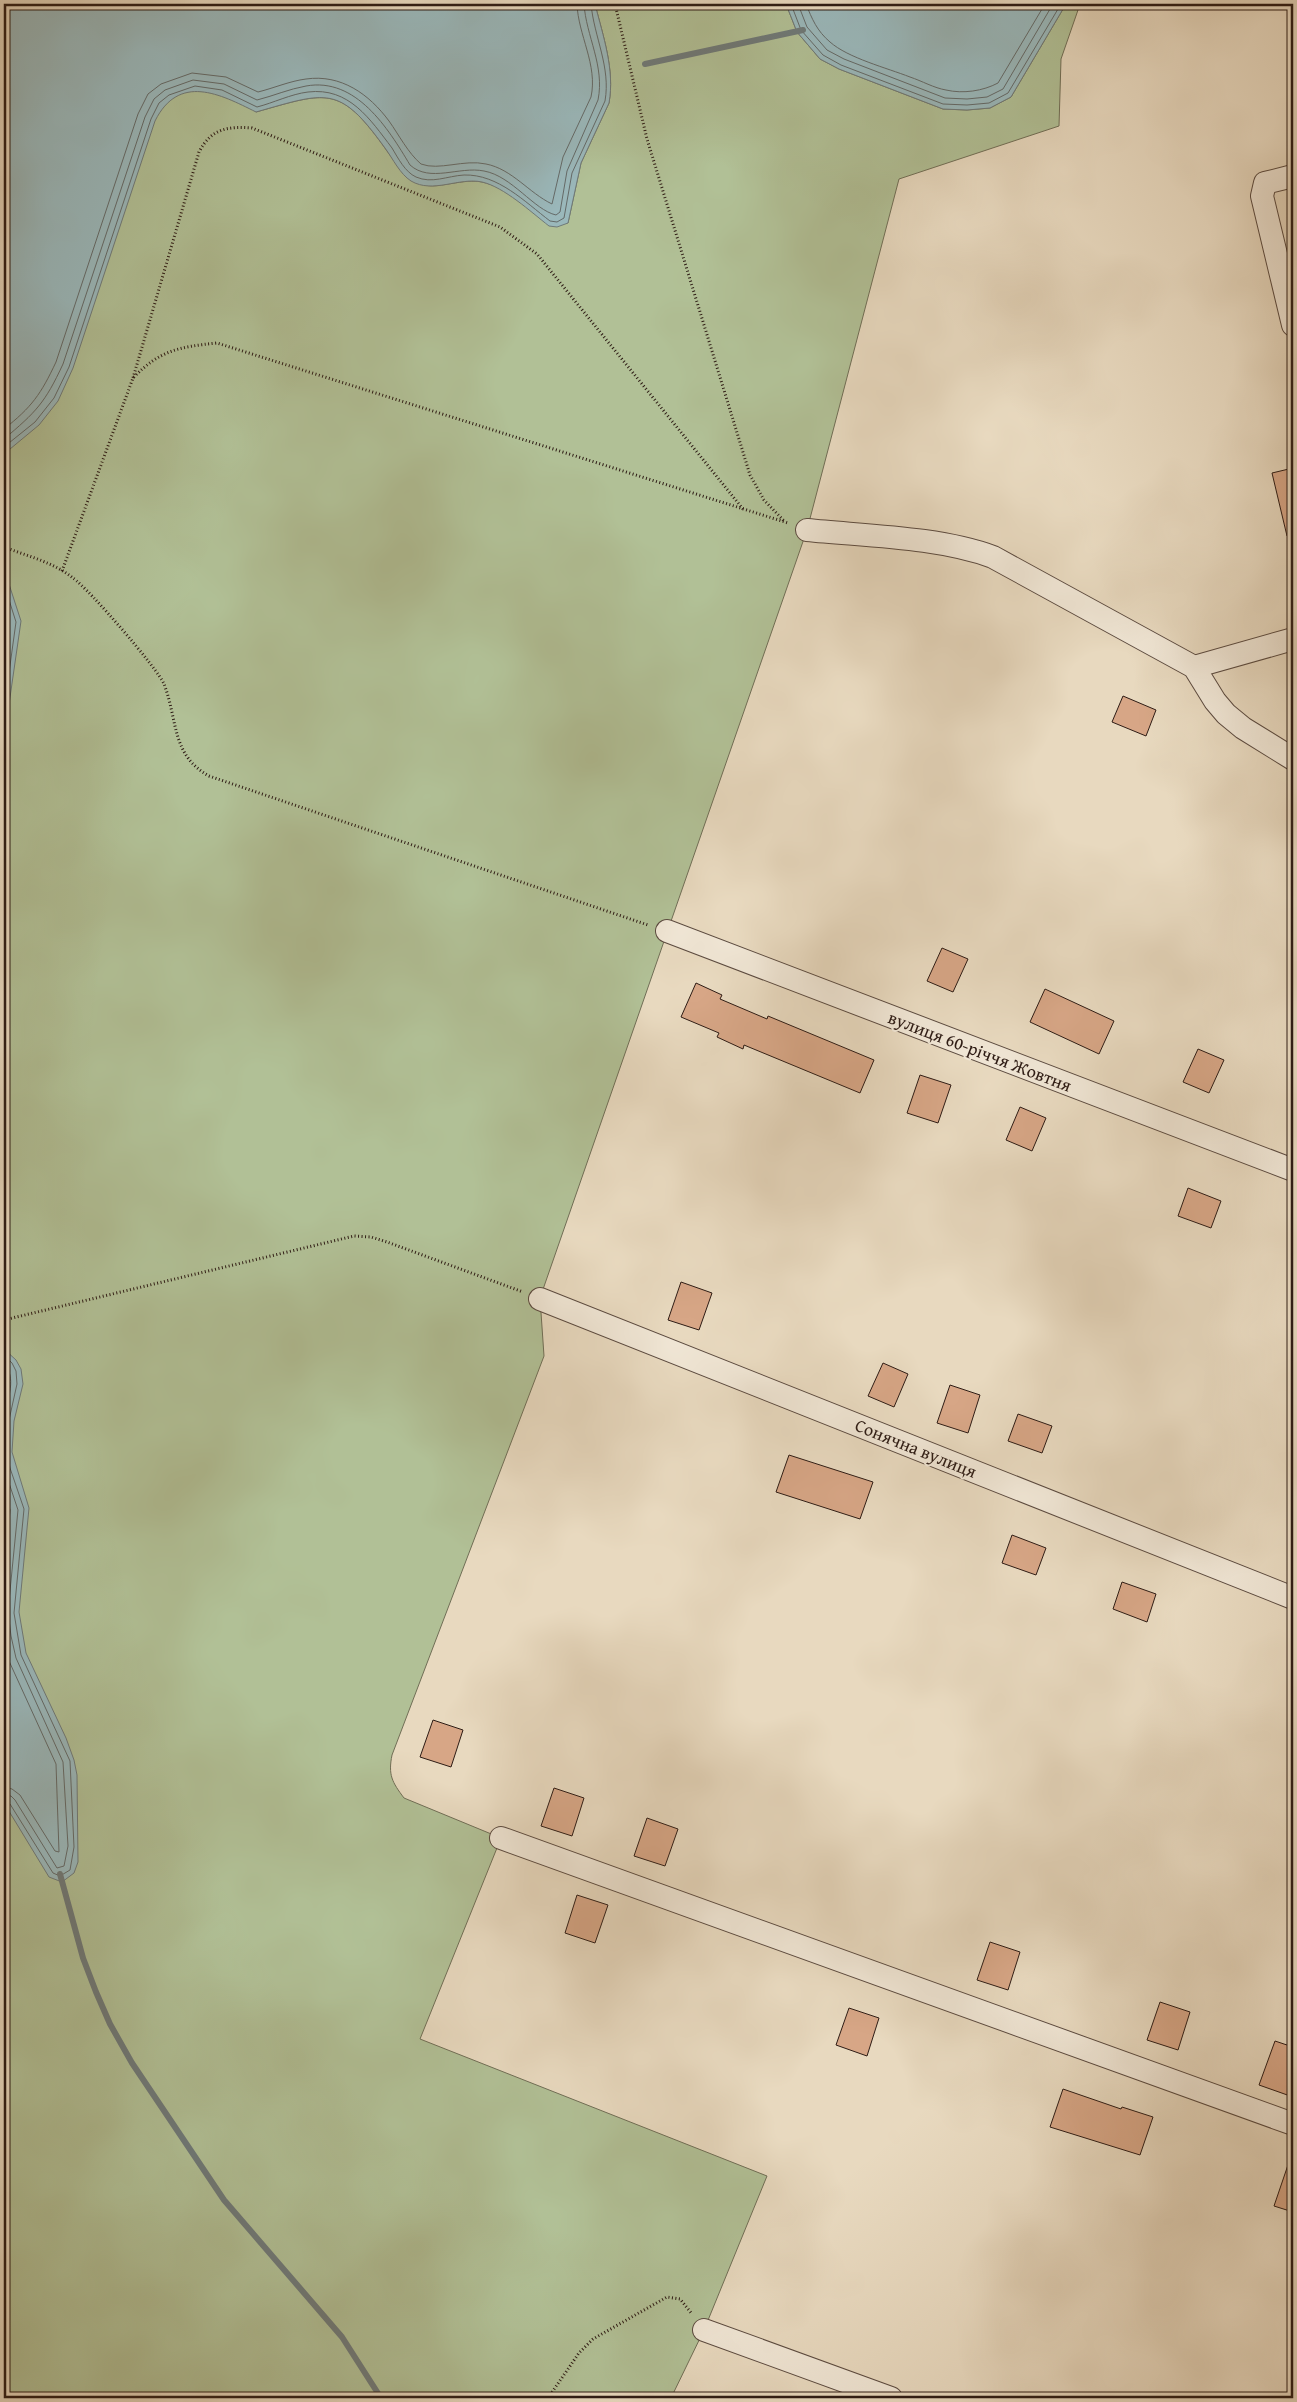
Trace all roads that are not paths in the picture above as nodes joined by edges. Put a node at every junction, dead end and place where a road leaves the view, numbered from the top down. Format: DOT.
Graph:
graph roads {
  1 [pos="1293,176"];
  2 [pos="1293,325"];
  3 [pos="807,530"];
  4 [pos="1293,639"];
  5 [pos="1194,667"];
  6 [pos="1293,759"];
  7 [pos="667,931"];
  8 [pos="1293,1170"];
  9 [pos="540,1298"];
  10 [pos="1293,1598"];
  11 [pos="501,1838"];
  12 [pos="1293,2124"];
  13 [pos="704,2330"];
  14 [pos="890,2398"];
  1 -- 2 [label="street"];
  3 -- 5 [label="street"];
  4 -- 5 [label="street"];
  5 -- 6 [label="street"];
  7 -- 8 [label="street, вулиця 60-річчя Жовтня"];
  9 -- 10 [label="street, Сонячна вулиця"];
  11 -- 12 [label="street"];
  13 -- 14 [label="street"];
}
